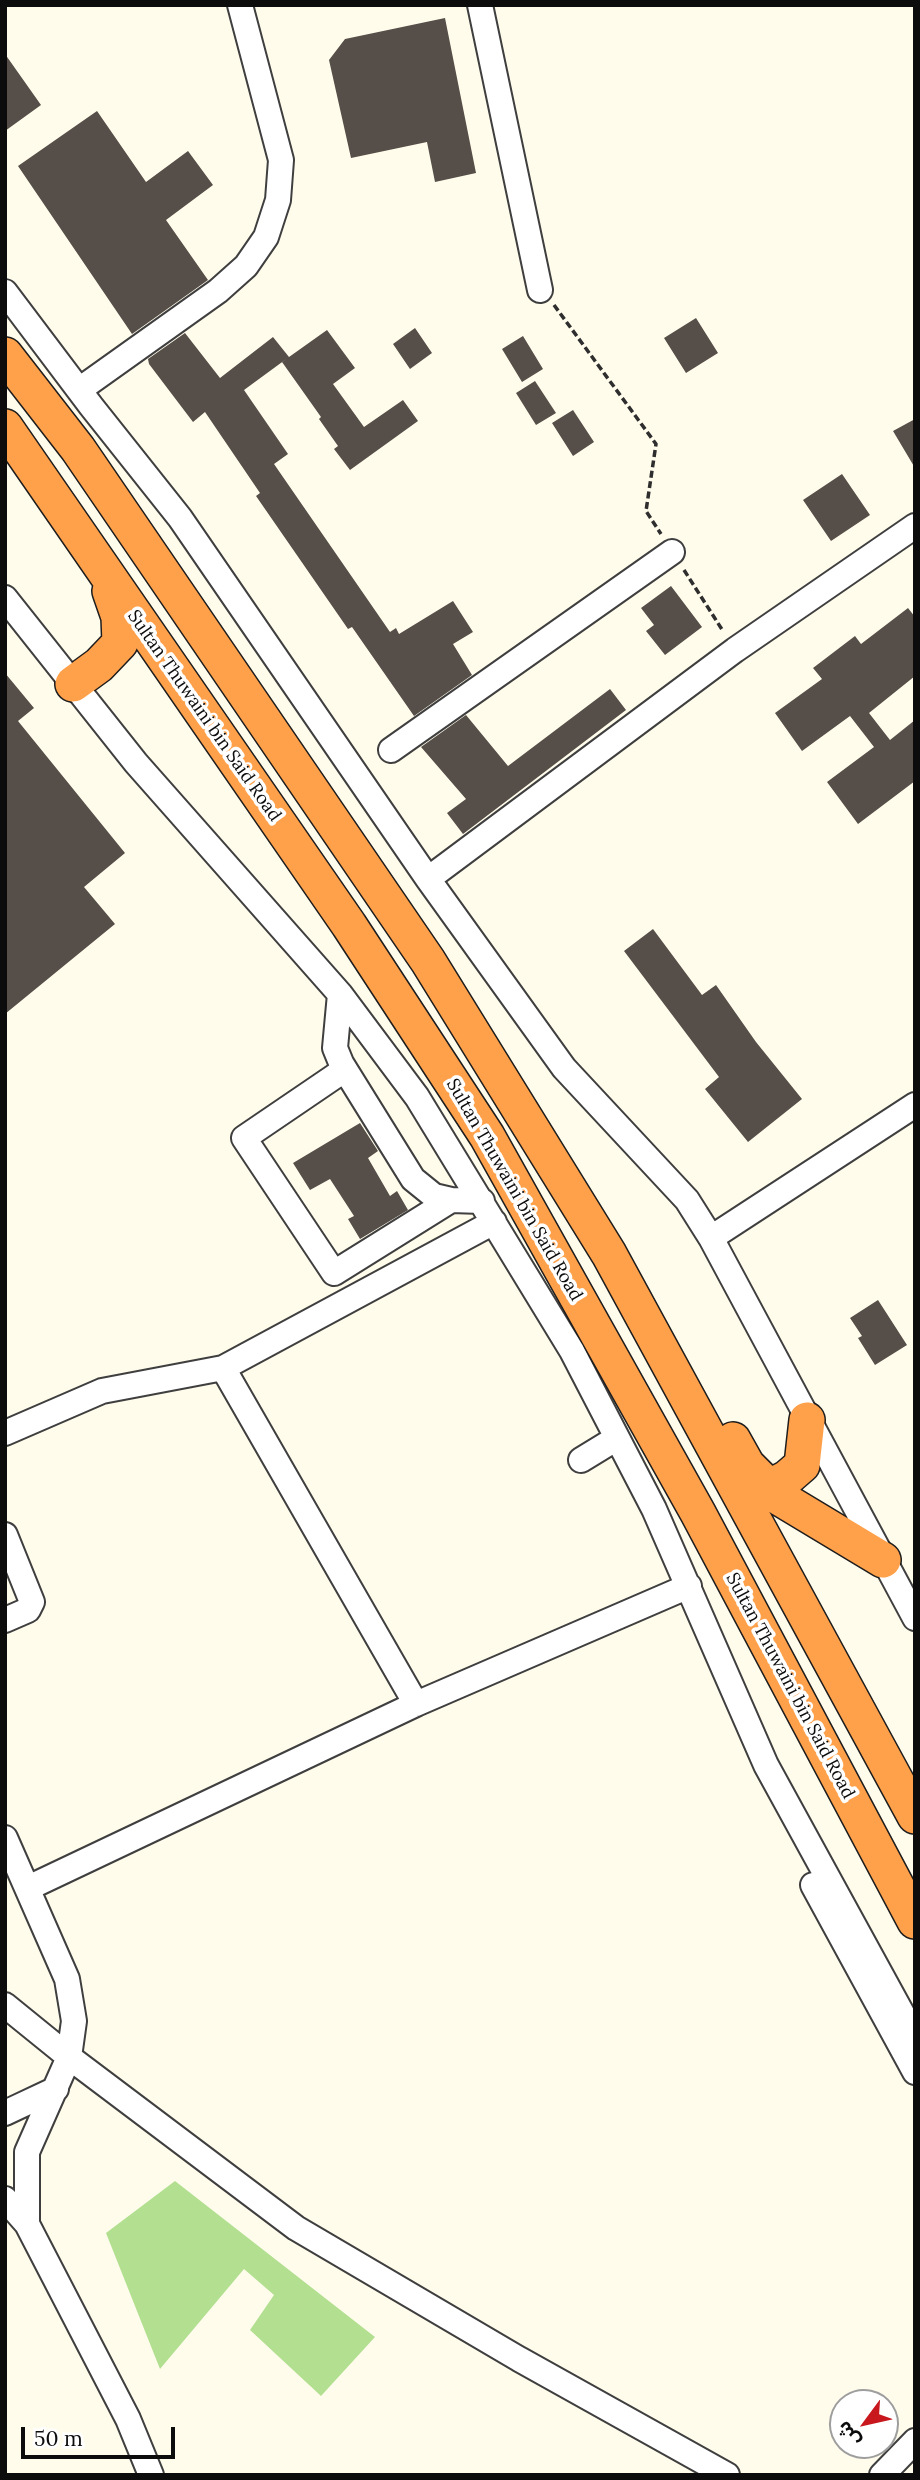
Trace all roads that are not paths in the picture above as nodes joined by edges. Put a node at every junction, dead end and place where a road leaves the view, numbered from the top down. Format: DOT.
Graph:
graph roads {
  1 [pos="240,5"];
  2 [pos="480,5"];
  3 [pos="540,290"];
  4 [pos="5,292"];
  5 [pos="5,355"];
  6 [pos="79,390"];
  7 [pos="5,427"];
  8 [pos="915,526"];
  9 [pos="672,552"];
  10 [pos="103,571"];
  11 [pos="5,598"];
  12 [pos="73,684"];
  13 [pos="391,750"];
  14 [pos="428,879"];
  15 [pos="428,961"];
  16 [pos="340,994"];
  17 [pos="341,1063"];
  18 [pos="915,1105"];
  19 [pos="451,1200"];
  20 [pos="488,1212"];
  21 [pos="711,1238"];
  22 [pos="223,1368"];
  23 [pos="807,1420"];
  24 [pos="5,1433"];
  25 [pos="617,1438"];
  26 [pos="581,1460"];
  27 [pos="768,1488"];
  28 [pos="5,1535"];
  29 [pos="883,1560"];
  30 [pos="689,1586"];
  31 [pos="915,1618"];
  32 [pos="5,1620"];
  33 [pos="416,1704"];
  34 [pos="765,1765"];
  35 [pos="915,1816"];
  36 [pos="5,1838"];
  37 [pos="28,1888"];
  38 [pos="915,1921"];
  39 [pos="5,2005"];
  40 [pos="881,2012"];
  41 [pos="915,2037"];
  42 [pos="69,2057"];
  43 [pos="915,2058"];
  44 [pos="915,2072"];
  45 [pos="56,2090"];
  46 [pos="5,2113"];
  47 [pos="5,2199"];
  48 [pos="27,2224"];
  49 [pos="915,2441"];
  50 [pos="151,2475"];
  51 [pos="727,2475"];
  52 [pos="882,2475"];
  1 -- 6 [label="street"];
  2 -- 3 [label="street"];
  4 -- 6 [label="street"];
  5 -- 15 [label="highway"];
  6 -- 14 [label="street"];
  7 -- 10 [label="highway, Sultan Thuwaini bin Said Road"];
  8 -- 14 [label="street"];
  9 -- 13 [label="street"];
  10 -- 12 [label="highway"];
  10 -- 38 [label="highway, Sultan Thuwaini bin Said Road"];
  11 -- 12 [label="street"];
  12 -- 16 [label="street"];
  14 -- 21 [label="street"];
  15 -- 27 [label="highway"];
  15 -- 35 [label="highway"];
  16 -- 17 [label="street"];
  16 -- 20 [label="street"];
  17 -- 19 [label="street"];
  17 -- 19 [label="street"];
  18 -- 21 [label="street"];
  19 -- 20 [label="street"];
  20 -- 22 [label="street"];
  20 -- 25 [label="street"];
  21 -- 23 [label="street"];
  22 -- 24 [label="street"];
  22 -- 33 [label="street"];
  23 -- 27 [label="highway"];
  23 -- 29 [label="street"];
  25 -- 26 [label="street"];
  25 -- 30 [label="street"];
  27 -- 29 [label="highway"];
  28 -- 32 [label="street"];
  29 -- 31 [label="street"];
  30 -- 33 [label="street"];
  30 -- 34 [label="street"];
  33 -- 37 [label="street"];
  34 -- 40 [label="street"];
  34 -- 41 [label="street"];
  36 -- 37 [label="street"];
  37 -- 42 [label="street"];
  39 -- 42 [label="street"];
  40 -- 43 [label="street"];
  40 -- 44 [label="street"];
  42 -- 45 [label="street"];
  42 -- 51 [label="street"];
  45 -- 46 [label="street"];
  45 -- 48 [label="street"];
  47 -- 48 [label="street"];
  48 -- 50 [label="street"];
  49 -- 52 [label="street"];
}
